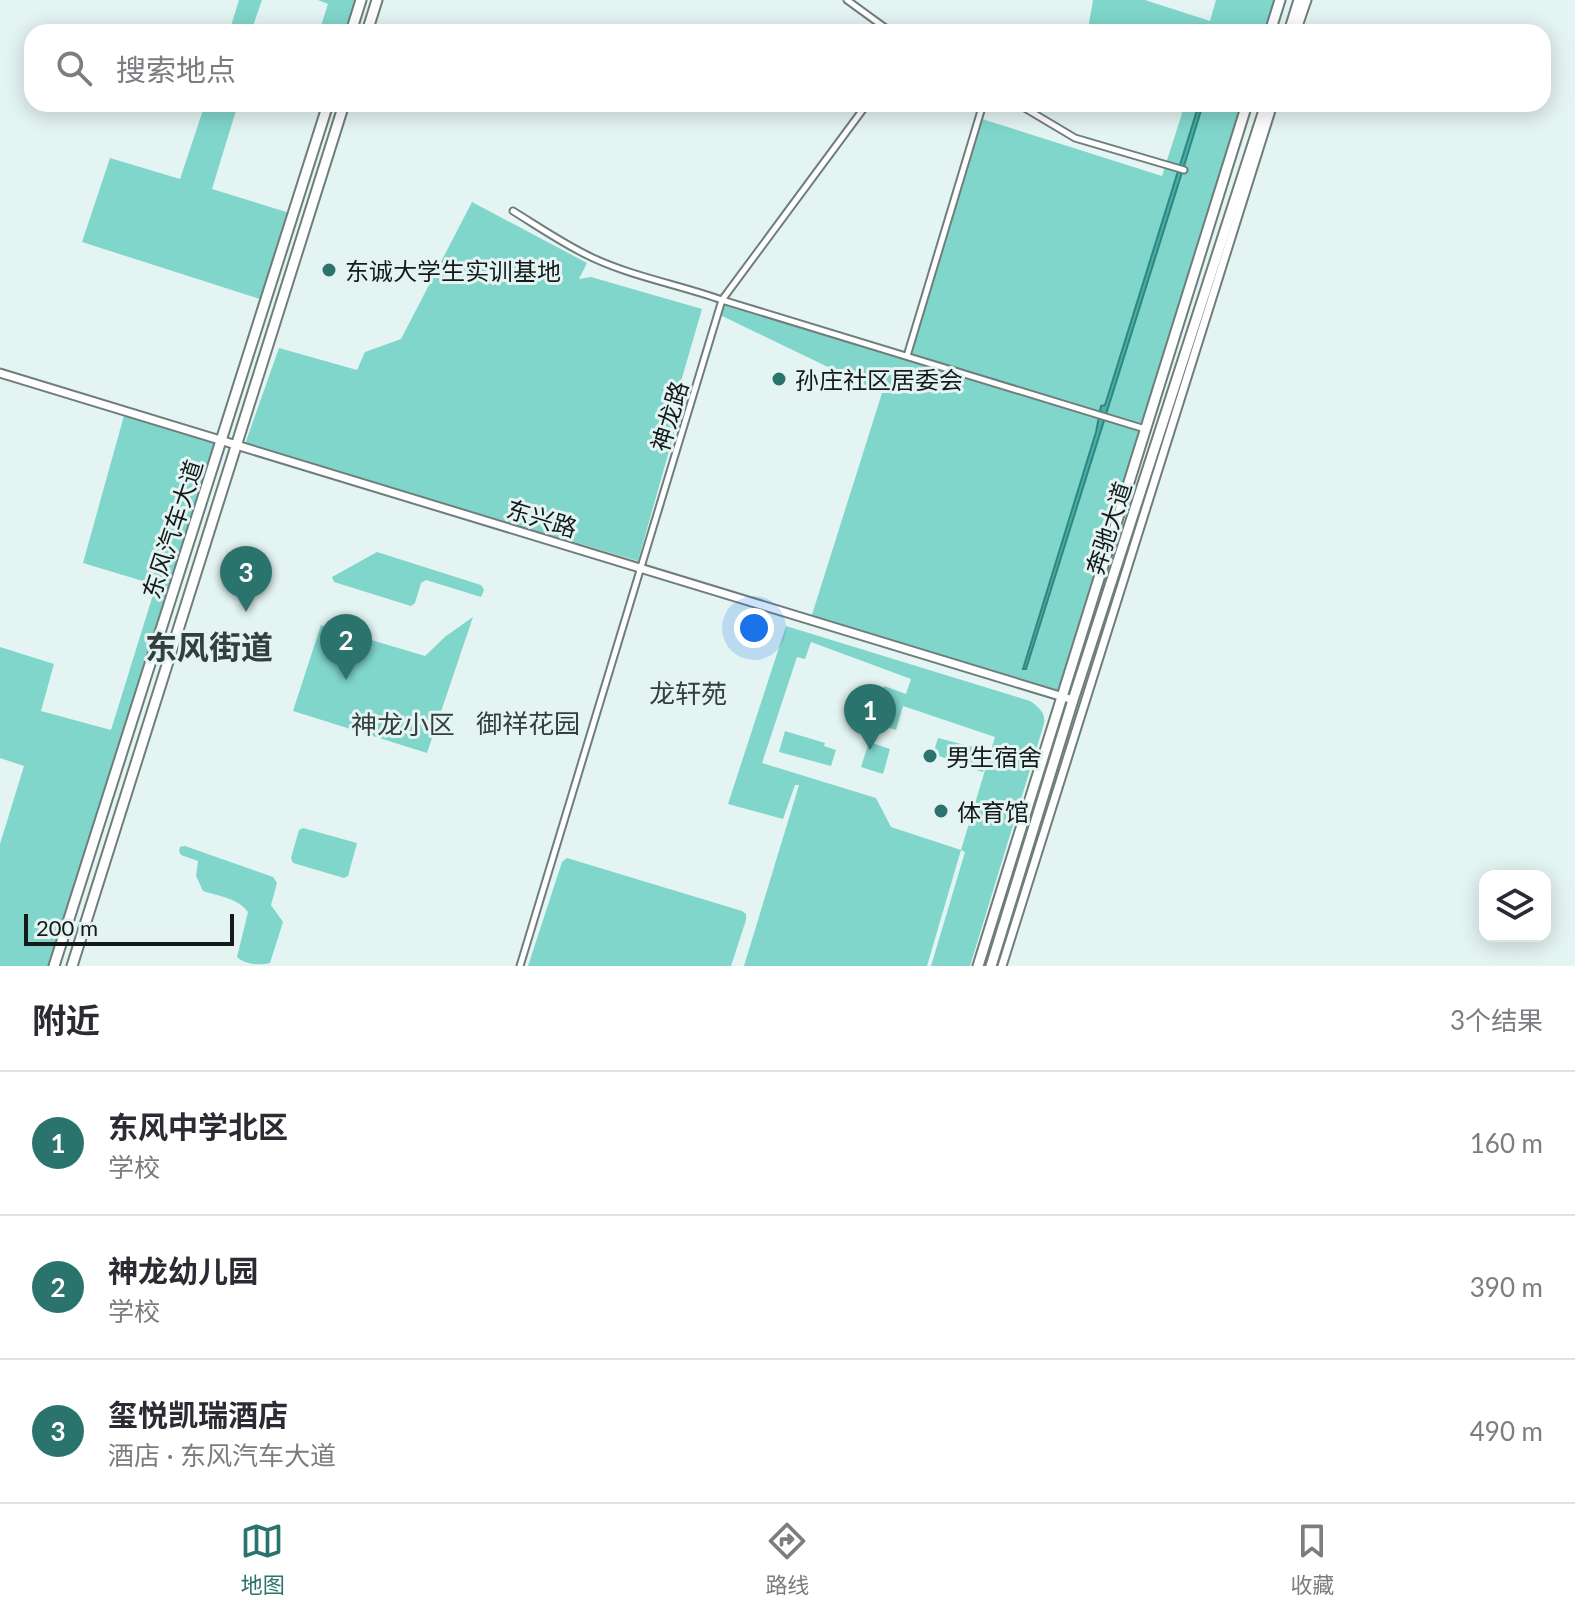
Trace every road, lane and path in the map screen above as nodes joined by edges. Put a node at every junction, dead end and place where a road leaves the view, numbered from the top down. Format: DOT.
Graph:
graph roads {
  1 [pos="361,0"];
  2 [pos="377,0"];
  3 [pos="847,0"];
  4 [pos="1280,0"];
  5 [pos="1299,0"];
  6 [pos="1307,0"];
  7 [pos="354,24"];
  8 [pos="370,24"];
  9 [pos="880,24"];
  10 [pos="1272,24"];
  11 [pos="1292,24"];
  12 [pos="1299,24"];
  13 [pos="325,112"];
  14 [pos="341,112"];
  15 [pos="861,112"];
  16 [pos="981,112"];
  17 [pos="1031,112"];
  18 [pos="1245,112"];
  19 [pos="1263,112"];
  20 [pos="1270,112"];
  21 [pos="1184,170"];
  22 [pos="513,211"];
  23 [pos="722,300"];
  24 [pos="907,356"];
  25 [pos="0,373"];
  26 [pos="1146,429"];
  27 [pos="220,442"];
  28 [pos="236,447"];
  29 [pos="642,570"];
  30 [pos="1062,697"];
  31 [pos="1073,700"];
  32 [pos="1054,780"];
  33 [pos="54,966"];
  34 [pos="72,966"];
  35 [pos="520,966"];
  36 [pos="978,966"];
  37 [pos="991,966"];
  38 [pos="1002,966"];
  1 -- 7 [label="main road"];
  2 -- 8 [label="main road"];
  3 -- 9 [label="street"];
  4 -- 10 [label="main road"];
  5 -- 11 [label="main road"];
  6 -- 12 [label="street"];
  13 -- 27 [label="main road, 东风汽车大道"];
  14 -- 28 [label="main road, 东风汽车大道"];
  15 -- 23 [label="street, 神龙路"];
  16 -- 24 [label="street"];
  17 -- 21 [label="street"];
  18 -- 26 [label="main road, 奔驰大道"];
  19 -- 31 [label="main road, 奔驰大道"];
  20 -- 32 [label="street"];
  22 -- 23 [label="street"];
  23 -- 24 [label="street"];
  23 -- 29 [label="street, 神龙路"];
  24 -- 26 [label="street"];
  25 -- 27 [label="street, 东兴路"];
  26 -- 30 [label="main road, 奔驰大道"];
  27 -- 28 [label="street, 东兴路"];
  27 -- 33 [label="main road, 东风汽车大道"];
  28 -- 29 [label="street, 东兴路"];
  28 -- 34 [label="main road, 东风汽车大道"];
  29 -- 30 [label="street, 东兴路"];
  29 -- 35 [label="street, 神龙路"];
  30 -- 31 [label="street, 东兴路"];
  30 -- 36 [label="main road, 奔驰大道"];
  31 -- 32 [label="main road, 奔驰大道"];
  32 -- 37 [label="main road, 奔驰大道"];
  32 -- 38 [label="street"];
}
